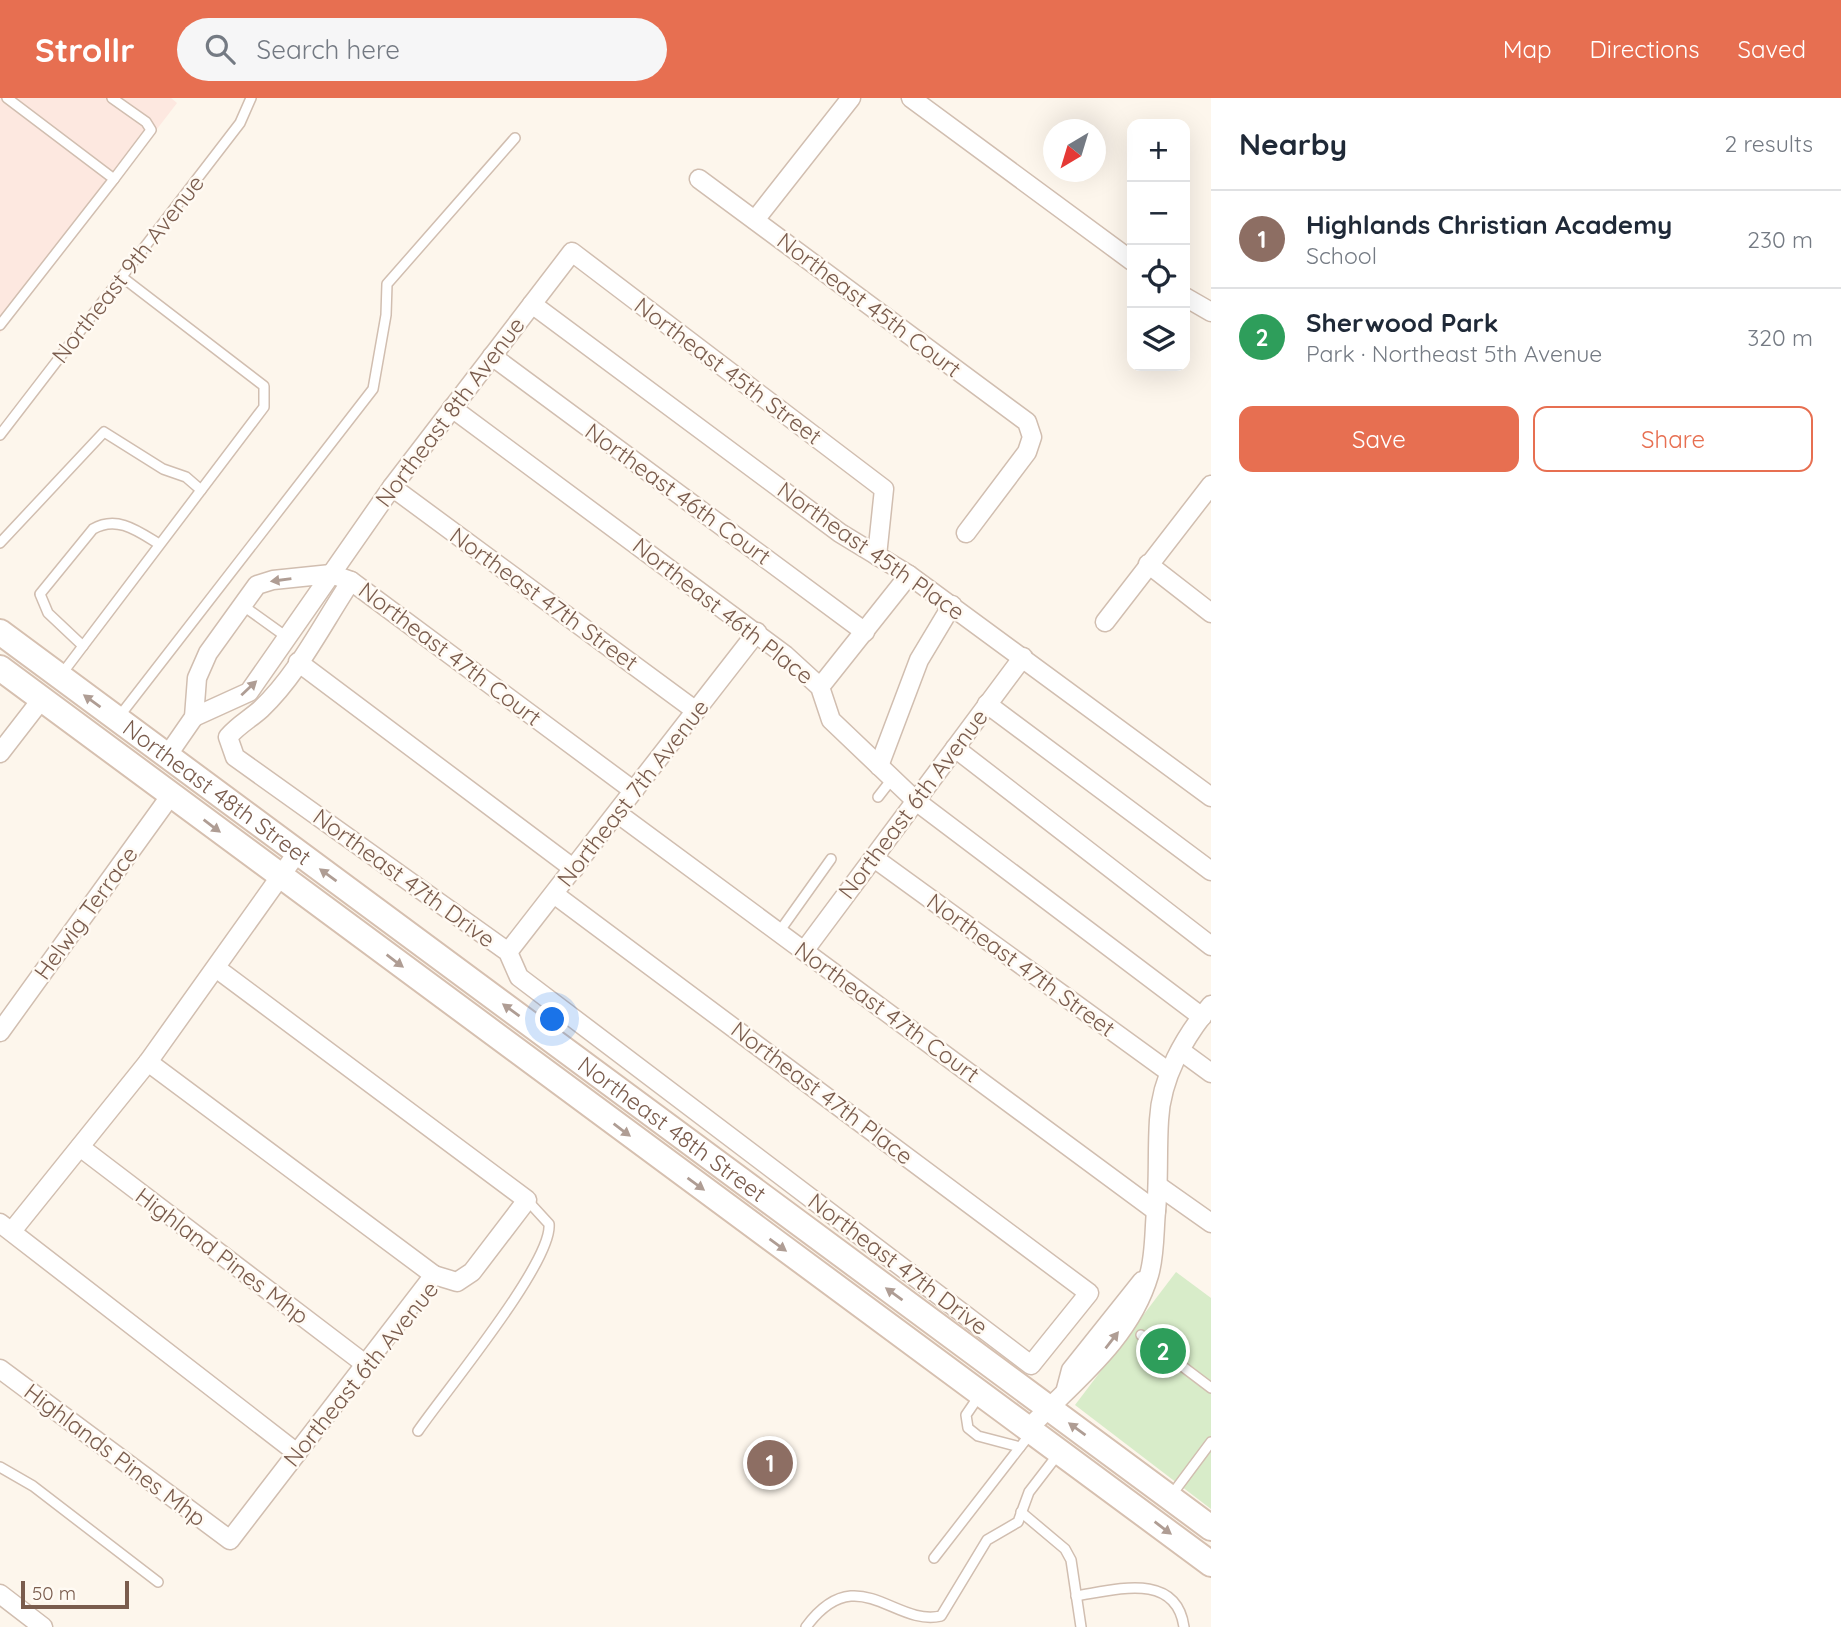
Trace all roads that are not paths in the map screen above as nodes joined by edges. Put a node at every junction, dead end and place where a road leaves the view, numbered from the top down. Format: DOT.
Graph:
graph roads {
  1 [pos="7,98"];
  2 [pos="112,98"];
  3 [pos="851,98"];
  4 [pos="911,98"];
  5 [pos="251,99"];
  6 [pos="515,138"];
  7 [pos="114,178"];
  8 [pos="699,179"];
  9 [pos="755,220"];
  10 [pos="572,253"];
  11 [pos="1127,257"];
  12 [pos="122,277"];
  13 [pos="1190,300"];
  14 [pos="532,304"];
  15 [pos="1211,312"];
  16 [pos="0,325"];
  17 [pos="492,356"];
  18 [pos="452,408"];
  19 [pos="0,435"];
  20 [pos="1211,485"];
  21 [pos="392,486"];
  22 [pos="201,490"];
  23 [pos="966,533"];
  24 [pos="0,543"];
  25 [pos="159,544"];
  26 [pos="877,556"];
  27 [pos="1148,564"];
  28 [pos="331,574"];
  29 [pos="909,575"];
  30 [pos="351,581"];
  31 [pos="242,605"];
  32 [pos="952,606"];
  33 [pos="1211,613"];
  34 [pos="1105,622"];
  35 [pos="0,632"];
  36 [pos="757,632"];
  37 [pos="865,632"];
  38 [pos="288,638"];
  39 [pos="83,646"];
  40 [pos="1023,657"];
  41 [pos="298,663"];
  42 [pos="5,672"];
  43 [pos="59,677"];
  44 [pos="820,687"];
  45 [pos="41,700"];
  46 [pos="987,704"];
  47 [pos="696,711"];
  48 [pos="194,717"];
  49 [pos="117,719"];
  50 [pos="955,748"];
  51 [pos="0,753"];
  52 [pos="167,756"];
  53 [pos="886,772"];
  54 [pos="634,791"];
  55 [pos="171,795"];
  56 [pos="878,797"];
  57 [pos="1211,797"];
  58 [pos="916,801"];
  59 [pos="617,813"];
  60 [pos="297,853"];
  61 [pos="874,858"];
  62 [pos="831,859"];
  63 [pos="574,869"];
  64 [pos="1211,871"];
  65 [pos="281,877"];
  66 [pos="554,894"];
  67 [pos="779,932"];
  68 [pos="1211,946"];
  69 [pos="804,951"];
  70 [pos="508,952"];
  71 [pos="216,968"];
  72 [pos="1206,1011"];
  73 [pos="0,1032"];
  74 [pos="1181,1051"];
  75 [pos="148,1062"];
  76 [pos="1169,1072"];
  77 [pos="1211,1073"];
  78 [pos="80,1147"];
  79 [pos="1160,1187"];
  80 [pos="527,1200"];
  81 [pos="1156,1211"];
  82 [pos="1211,1223"];
  83 [pos="6,1227"];
  84 [pos="434,1275"];
  85 [pos="1141,1335"];
  86 [pos="365,1364"];
  87 [pos="1031,1365"];
  88 [pos="0,1368"];
  89 [pos="1211,1388"];
  90 [pos="980,1393"];
  91 [pos="1048,1408"];
  92 [pos="418,1431"];
  93 [pos="1027,1436"];
  94 [pos="1211,1442"];
  95 [pos="1060,1452"];
  96 [pos="297,1453"];
  97 [pos="0,1467"];
  98 [pos="1129,1467"];
  99 [pos="1170,1498"];
  100 [pos="1021,1512"];
  101 [pos="1211,1528"];
  102 [pos="230,1541"];
  103 [pos="934,1558"];
  104 [pos="1211,1564"];
  105 [pos="158,1583"];
  106 [pos="0,1594"];
  107 [pos="1076,1595"];
  108 [pos="43,1627"];
  109 [pos="806,1627"];
  110 [pos="1081,1627"];
  111 [pos="1184,1627"];
  1 -- 7 [label="lane"];
  2 -- 7 [label="lane"];
  3 -- 9 [label="street"];
  4 -- 11 [label="street"];
  5 -- 12 [label="lane, Northeast 9th Avenue"];
  6 -- 49 [label="lane"];
  7 -- 16 [label="lane"];
  8 -- 9 [label="street, Northeast 45th Court"];
  9 -- 23 [label="street, Northeast 45th Court"];
  10 -- 14 [label="street, Northeast 8th Avenue"];
  10 -- 26 [label="street, Northeast 45th Street"];
  12 -- 19 [label="lane, Northeast 9th Avenue"];
  12 -- 22 [label="lane"];
  13 -- 15 [label="street"];
  14 -- 17 [label="street, Northeast 8th Avenue"];
  14 -- 26 [label="street, Northeast 45th Place"];
  17 -- 18 [label="street, Northeast 8th Avenue"];
  17 -- 37 [label="street, Northeast 46th Court"];
  18 -- 21 [label="street, Northeast 8th Avenue"];
  18 -- 36 [label="street, Northeast 46th Place"];
  20 -- 27 [label="street"];
  21 -- 28 [label="street, Northeast 8th Avenue"];
  21 -- 47 [label="street, Northeast 47th Street"];
  22 -- 24 [label="lane"];
  22 -- 25 [label="lane"];
  25 -- 39 [label="lane"];
  25 -- 39 [label="lane"];
  26 -- 29 [label="street, Northeast 45th Place"];
  27 -- 33 [label="street"];
  27 -- 34 [label="street"];
  28 -- 30 [label="street, Northeast 47th Court"];
  28 -- 31 [label="street, one-way"];
  28 -- 38 [label="street, Northeast 8th Avenue"];
  29 -- 32 [label="street, Northeast 45th Place"];
  29 -- 37 [label="street"];
  30 -- 41 [label="street"];
  30 -- 54 [label="street, Northeast 47th Court"];
  31 -- 38 [label="lane"];
  31 -- 48 [label="street"];
  32 -- 40 [label="street, Northeast 45th Place"];
  32 -- 53 [label="street"];
  35 -- 43 [label="main road, Northeast 48th Street"];
  36 -- 44 [label="street, Northeast 46th Place"];
  36 -- 47 [label="street, Northeast 7th Avenue"];
  37 -- 44 [label="street"];
  48 -- 38 [label="street, Northeast 8th Avenue, one-way"];
  39 -- 43 [label="lane"];
  40 -- 46 [label="street, Northeast 6th Avenue"];
  40 -- 57 [label="street, Northeast 45th Place"];
  41 -- 63 [label="street"];
  41 -- 70 [label="street, Northeast 47th Drive"];
  42 -- 45 [label="main road, Northeast 48th Street"];
  42 -- 52 [label="main road"];
  49 -- 43 [label="main road, Northeast 48th Street, one-way"];
  44 -- 53 [label="street, Northeast 46th Place"];
  45 -- 51 [label="street"];
  45 -- 55 [label="main road, Northeast 48th Street"];
  46 -- 50 [label="street, Northeast 6th Avenue"];
  46 -- 64 [label="street"];
  47 -- 54 [label="street, Northeast 7th Avenue"];
  48 -- 52 [label="street"];
  49 -- 52 [label="main road, Northeast 48th Street"];
  50 -- 58 [label="street, Northeast 6th Avenue"];
  50 -- 68 [label="street"];
  52 -- 60 [label="main road, Northeast 48th Street"];
  53 -- 56 [label="lane"];
  53 -- 58 [label="street, Northeast 46th Place"];
  54 -- 59 [label="street, Northeast 7th Avenue"];
  55 -- 65 [label="main road, Northeast 48th Street, one-way"];
  55 -- 73 [label="street, Helwig Terrace"];
  58 -- 61 [label="street, Northeast 6th Avenue"];
  58 -- 72 [label="street, Northeast 46th Place"];
  59 -- 63 [label="street, Northeast 7th Avenue"];
  59 -- 67 [label="street, Northeast 47th Court"];
  60 -- 65 [label="street"];
  91 -- 60 [label="main road, Northeast 48th Street, one-way"];
  61 -- 69 [label="street, Northeast 6th Avenue"];
  61 -- 76 [label="street, Northeast 47th Street"];
  62 -- 67 [label="lane"];
  63 -- 66 [label="street, Northeast 7th Avenue"];
  65 -- 71 [label="street"];
  65 -- 90 [label="main road, Northeast 48th Street, one-way"];
  66 -- 70 [label="street, Northeast 7th Avenue"];
  66 -- 87 [label="street, Northeast 47th Place"];
  67 -- 69 [label="street, Northeast 47th Court"];
  69 -- 81 [label="street, Northeast 47th Court"];
  70 -- 87 [label="street, Northeast 47th Drive"];
  71 -- 75 [label="street"];
  71 -- 80 [label="street"];
  72 -- 74 [label="street"];
  74 -- 76 [label="street"];
  74 -- 77 [label="street"];
  75 -- 78 [label="street"];
  75 -- 84 [label="street"];
  76 -- 79 [label="street"];
  78 -- 83 [label="street"];
  78 -- 86 [label="street, Highland Pines Mhp"];
  79 -- 81 [label="street"];
  79 -- 82 [label="street"];
  80 -- 84 [label="street, Northeast 6th Avenue"];
  80 -- 92 [label="lane"];
  81 -- 91 [label="street"];
  83 -- 96 [label="street"];
  84 -- 86 [label="street, Northeast 6th Avenue"];
  85 -- 89 [label="lane"];
  86 -- 96 [label="street, Northeast 6th Avenue"];
  88 -- 102 [label="street, Highlands Pines Mhp"];
  90 -- 93 [label="main road, Northeast 48th Street"];
  90 -- 93 [label="lane"];
  91 -- 93 [label="street"];
  98 -- 91 [label="main road, Northeast 48th Street, one-way"];
  93 -- 95 [label="main road, Northeast 48th Street"];
  93 -- 103 [label="lane"];
  94 -- 99 [label="lane"];
  95 -- 98 [label="main road"];
  95 -- 100 [label="lane"];
  95 -- 104 [label="main road, Northeast 48th Street, one-way"];
  96 -- 102 [label="street, Northeast 6th Avenue"];
  97 -- 105 [label="lane"];
  98 -- 99 [label="main road, Northeast 48th Street"];
  99 -- 101 [label="main road, Northeast 48th Street"];
  100 -- 107 [label="lane"];
  100 -- 109 [label="lane"];
  106 -- 108 [label="street"];
  107 -- 110 [label="lane"];
  107 -- 111 [label="lane"];
}
